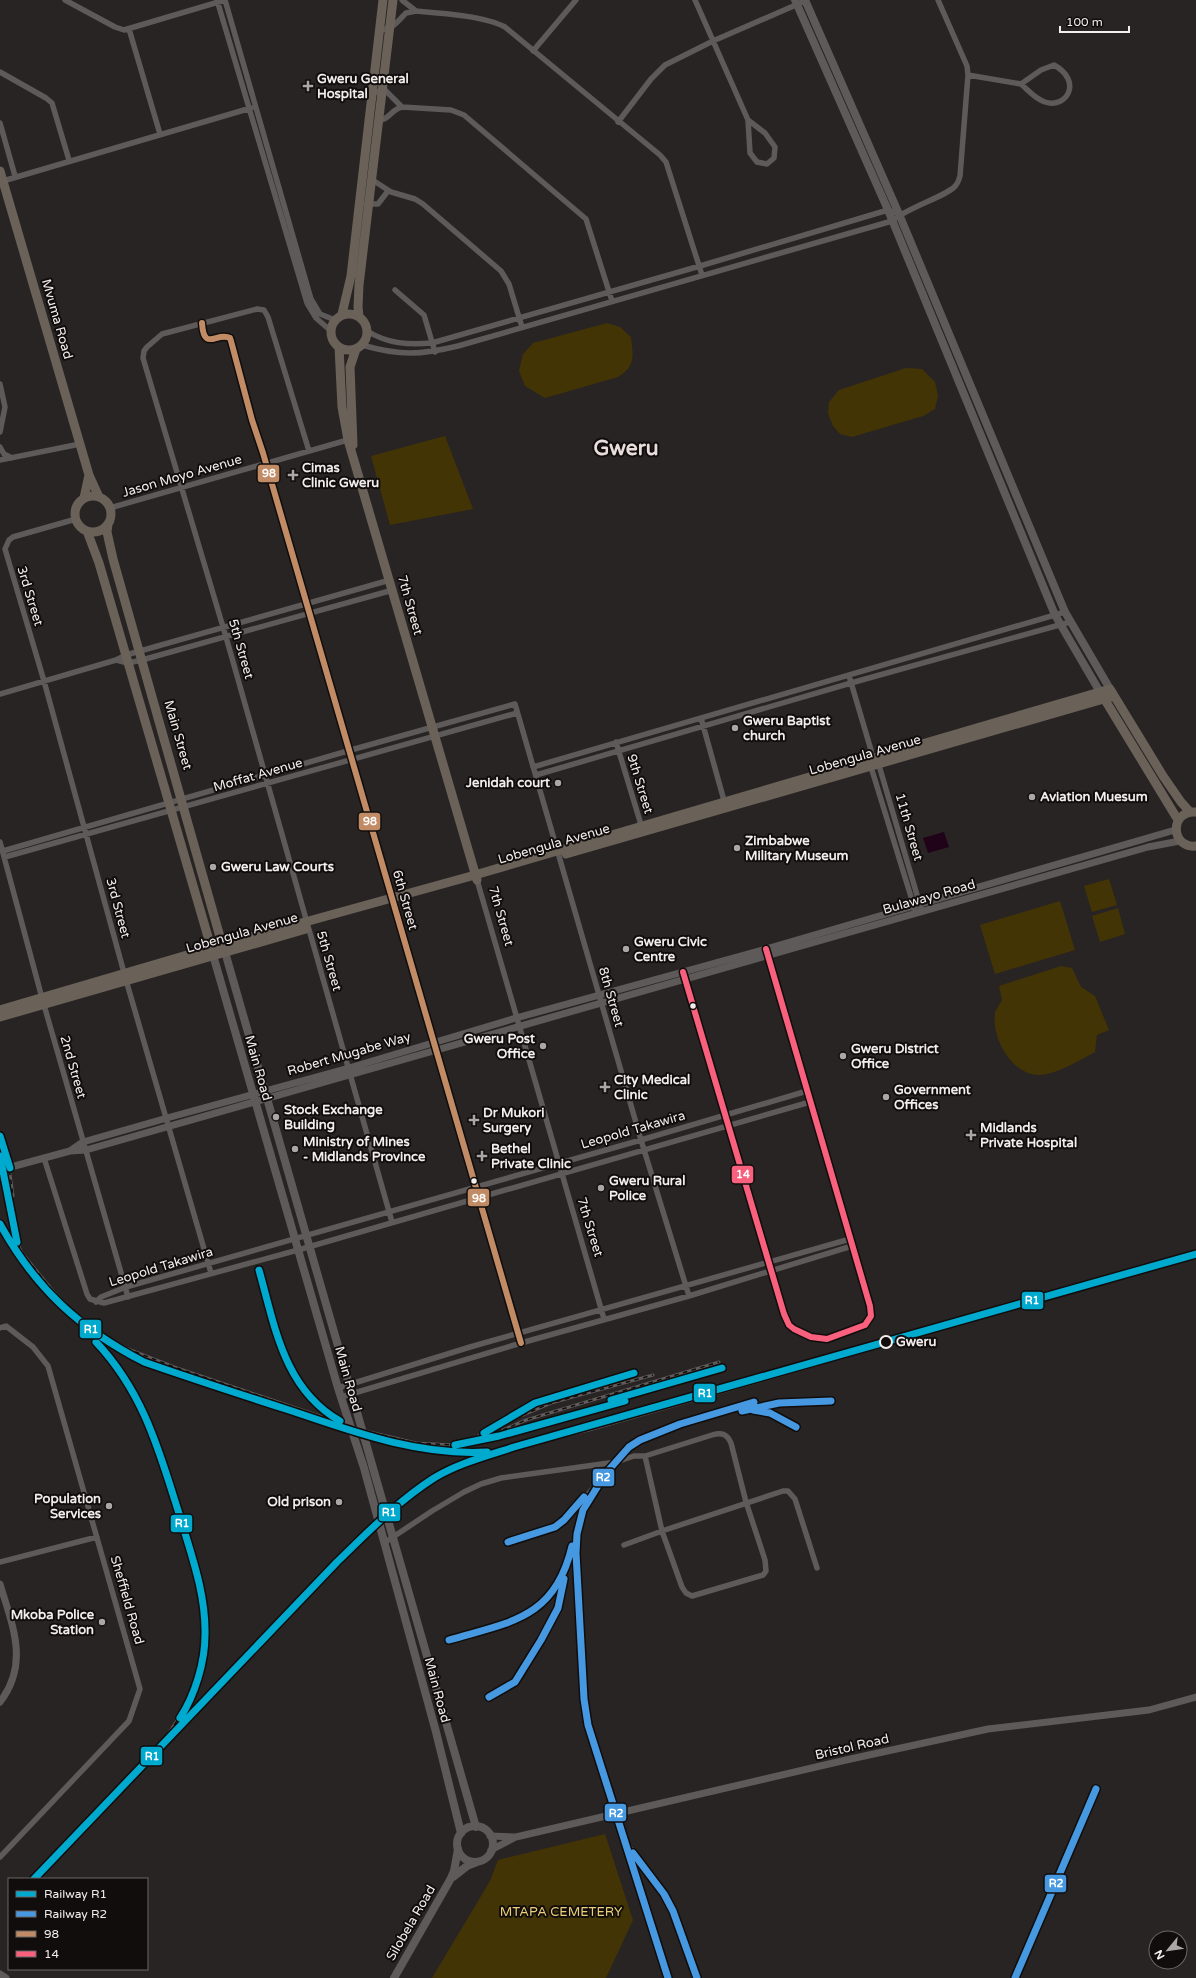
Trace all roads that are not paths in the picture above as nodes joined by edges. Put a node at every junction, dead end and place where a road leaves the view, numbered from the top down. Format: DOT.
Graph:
graph roads {
  1 [pos="65,0"];
  2 [pos="225,0"];
  3 [pos="383,0"];
  4 [pos="393,0"];
  5 [pos="402,0"];
  6 [pos="576,0"];
  7 [pos="695,0"];
  8 [pos="805,0"];
  9 [pos="938,0"];
  10 [pos="218,1"];
  11 [pos="796,2"];
  12 [pos="416,11"];
  13 [pos="389,28"];
  14 [pos="129,29"];
  15 [pos="379,30"];
  16 [pos="713,41"];
  17 [pos="533,50"];
  18 [pos="0,72"];
  19 [pos="968,75"];
  20 [pos="1021,84"];
  21 [pos="382,89"];
  22 [pos="372,94"];
  23 [pos="255,106"];
  24 [pos="402,107"];
  25 [pos="249,108"];
  26 [pos="369,118"];
  27 [pos="748,120"];
  28 [pos="378,121"];
  29 [pos="618,122"];
  30 [pos="0,124"];
  31 [pos="160,134"];
  32 [pos="69,160"];
  33 [pos="0,171"];
  34 [pos="16,176"];
  35 [pos="367,178"];
  36 [pos="3,181"];
  37 [pos="388,191"];
  38 [pos="364,204"];
  39 [pos="888,210"];
  40 [pos="899,214"];
  41 [pos="892,221"];
  42 [pos="791,239"];
  43 [pos="794,249"];
  44 [pos="297,257"];
  45 [pos="700,266"];
  46 [pos="702,275"];
  47 [pos="395,290"];
  48 [pos="609,293"];
  49 [pos="612,301"];
  50 [pos="318,316"];
  51 [pos="359,316"];
  52 [pos="338,317"];
  53 [pos="519,318"];
  54 [pos="202,323"];
  55 [pos="522,327"];
  56 [pos="331,331"];
  57 [pos="368,331"];
  58 [pos="432,343"];
  59 [pos="339,347"];
  60 [pos="359,347"];
  61 [pos="435,352"];
  62 [pos="0,384"];
  63 [pos="0,432"];
  64 [pos="350,439"];
  65 [pos="80,444"];
  66 [pos="0,447"];
  67 [pos="309,451"];
  68 [pos="14,458"];
  69 [pos="0,460"];
  70 [pos="265,464"];
  71 [pos="89,475"];
  72 [pos="183,487"];
  73 [pos="99,497"];
  74 [pos="84,498"];
  75 [pos="110,508"];
  76 [pos="76,519"];
  77 [pos="108,524"];
  78 [pos="88,531"];
  79 [pos="114,559"];
  80 [pos="100,563"];
  81 [pos="390,580"];
  82 [pos="393,590"];
  83 [pos="308,604"];
  84 [pos="127,606"];
  85 [pos="113,609"];
  86 [pos="1065,612"];
  87 [pos="311,613"];
  88 [pos="1055,615"];
  89 [pos="1070,622"];
  90 [pos="1060,624"];
  91 [pos="223,628"];
  92 [pos="1000,631"];
  93 [pos="226,638"];
  94 [pos="1003,640"];
  95 [pos="141,656"];
  96 [pos="127,659"];
  97 [pos="848,674"];
  98 [pos="44,681"];
  99 [pos="851,683"];
  100 [pos="1112,692"];
  101 [pos="0,694"];
  102 [pos="778,695"];
  103 [pos="1102,696"];
  104 [pos="781,703"];
  105 [pos="515,704"];
  106 [pos="156,707"];
  107 [pos="141,711"];
  108 [pos="517,713"];
  109 [pos="701,718"];
  110 [pos="704,726"];
  111 [pos="658,730"];
  112 [pos="432,732"];
  113 [pos="660,738"];
  114 [pos="616,742"];
  115 [pos="351,750"];
  116 [pos="618,750"];
  117 [pos="170,755"];
  118 [pos="156,758"];
  119 [pos="353,759"];
  120 [pos="874,759"];
  121 [pos="533,767"];
  122 [pos="264,775"];
  123 [pos="536,775"];
  124 [pos="267,784"];
  125 [pos="184,803"];
  126 [pos="726,804"];
  127 [pos="170,807"];
  128 [pos="1193,812"];
  129 [pos="1178,820"];
  130 [pos="85,826"];
  131 [pos="643,829"];
  132 [pos="1175,830"];
  133 [pos="87,834"];
  134 [pos="1145,838"];
  135 [pos="1180,841"];
  136 [pos="0,842"];
  137 [pos="1196,846"];
  138 [pos="1148,847"];
  139 [pos="3,851"];
  140 [pos="197,853"];
  141 [pos="557,853"];
  142 [pos="5,857"];
  143 [pos="184,857"];
  144 [pos="476,877"];
  145 [pos="208,893"];
  146 [pos="196,897"];
  147 [pos="394,900"];
  148 [pos="916,904"];
  149 [pos="919,912"];
  150 [pos="308,925"];
  151 [pos="224,948"];
  152 [pos="212,952"];
  153 [pos="767,952"];
  154 [pos="683,972"];
  155 [pos="125,977"];
  156 [pos="685,980"];
  157 [pos="601,999"];
  158 [pos="43,1001"];
  159 [pos="0,1010"];
  160 [pos="0,1017"];
  161 [pos="516,1018"];
  162 [pos="518,1026"];
  163 [pos="435,1046"];
  164 [pos="349,1071"];
  165 [pos="807,1091"];
  166 [pos="265,1094"];
  167 [pos="254,1097"];
  168 [pos="810,1102"];
  169 [pos="725,1115"];
  170 [pos="167,1118"];
  171 [pos="169,1126"];
  172 [pos="728,1126"];
  173 [pos="641,1140"];
  174 [pos="83,1142"];
  175 [pos="86,1150"];
  176 [pos="644,1150"];
  177 [pos="70,1151"];
  178 [pos="44,1158"];
  179 [pos="558,1164"];
  180 [pos="0,1170"];
  181 [pos="561,1174"];
  182 [pos="476,1188"];
  183 [pos="478,1197"];
  184 [pos="389,1212"];
  185 [pos="392,1222"];
  186 [pos="307,1236"];
  187 [pos="296,1239"];
  188 [pos="850,1239"];
  189 [pos="310,1246"];
  190 [pos="852,1246"];
  191 [pos="298,1250"];
  192 [pos="768,1262"];
  193 [pos="209,1264"];
  194 [pos="770,1271"];
  195 [pos="212,1273"];
  196 [pos="685,1284"];
  197 [pos="126,1287"];
  198 [pos="689,1296"];
  199 [pos="128,1297"];
  200 [pos="96,1302"];
  201 [pos="601,1309"];
  202 [pos="604,1319"];
  203 [pos="331,1323"];
  204 [pos="320,1324"];
  205 [pos="0,1328"];
  206 [pos="519,1333"];
  207 [pos="521,1343"];
  208 [pos="431,1359"];
  209 [pos="434,1369"];
  210 [pos="348,1385"];
  211 [pos="338,1388"];
  212 [pos="351,1394"];
  213 [pos="341,1396"];
  214 [pos="645,1456"];
  215 [pos="746,1502"];
  216 [pos="662,1531"];
  217 [pos="97,1537"];
  218 [pos="393,1537"];
  219 [pos="384,1543"];
  220 [pos="624,1545"];
  221 [pos="0,1562"];
  222 [pos="816,1568"];
  223 [pos="0,1584"];
  224 [pos="415,1616"];
  225 [pos="405,1619"];
  226 [pos="1196,1697"];
  227 [pos="0,1702"];
  228 [pos="476,1827"];
  229 [pos="461,1833"];
  230 [pos="490,1836"];
  231 [pos="516,1837"];
  232 [pos="458,1849"];
  233 [pos="491,1850"];
  234 [pos="0,1857"];
  235 [pos="478,1862"];
  236 [pos="450,1880"];
  237 [pos="0,1974"];
  238 [pos="6,1978"];
  239 [pos="394,1978"];
  1 -- 14 [label="street"];
  2 -- 10 [label="street"];
  2 -- 23 [label="street"];
  3 -- 15 [label="highway"];
  4 -- 13 [label="highway"];
  5 -- 12 [label="street"];
  6 -- 17 [label="street"];
  7 -- 16 [label="street"];
  8 -- 11 [label="street"];
  8 -- 40 [label="main road"];
  9 -- 19 [label="street"];
  10 -- 14 [label="street"];
  10 -- 25 [label="street"];
  11 -- 16 [label="street"];
  11 -- 39 [label="main road"];
  12 -- 13 [label="street"];
  12 -- 17 [label="street"];
  13 -- 15 [label="street"];
  13 -- 21 [label="highway"];
  14 -- 31 [label="street"];
  15 -- 22 [label="highway"];
  16 -- 27 [label="street"];
  16 -- 29 [label="street"];
  17 -- 29 [label="street"];
  18 -- 32 [label="street"];
  19 -- 20 [label="street"];
  19 -- 40 [label="street"];
  20 -- 20 [label="street"];
  21 -- 22 [label="street"];
  21 -- 24 [label="street"];
  21 -- 28 [label="highway"];
  22 -- 26 [label="highway"];
  23 -- 25 [label="street"];
  23 -- 44 [label="street"];
  24 -- 28 [label="street"];
  24 -- 48 [label="street"];
  25 -- 31 [label="street"];
  25 -- 44 [label="street"];
  26 -- 28 [label="street"];
  26 -- 35 [label="highway"];
  27 -- 27 [label="street"];
  28 -- 35 [label="highway"];
  29 -- 45 [label="street"];
  30 -- 34 [label="street"];
  31 -- 32 [label="street"];
  32 -- 34 [label="street"];
  33 -- 36 [label="highway, Mvuma Road"];
  34 -- 36 [label="street"];
  35 -- 37 [label="street"];
  35 -- 38 [label="highway"];
  36 -- 65 [label="highway, Mvuma Road"];
  37 -- 38 [label="street"];
  37 -- 53 [label="street"];
  38 -- 51 [label="highway"];
  38 -- 52 [label="highway"];
  39 -- 40 [label="street"];
  39 -- 41 [label="main road"];
  39 -- 42 [label="street"];
  40 -- 41 [label="street"];
  40 -- 86 [label="main road"];
  41 -- 43 [label="street"];
  41 -- 88 [label="main road"];
  42 -- 43 [label="street"];
  42 -- 45 [label="street"];
  43 -- 46 [label="street"];
  44 -- 50 [label="street"];
  45 -- 46 [label="street"];
  45 -- 48 [label="street"];
  46 -- 49 [label="street"];
  47 -- 58 [label="street"];
  48 -- 49 [label="street"];
  48 -- 53 [label="street"];
  49 -- 55 [label="street"];
  50 -- 52 [label="street"];
  50 -- 56 [label="street"];
  51 -- 52 [label="highway"];
  51 -- 57 [label="highway"];
  52 -- 56 [label="highway"];
  53 -- 55 [label="street"];
  53 -- 58 [label="street"];
  54 -- 67 [label="street, 5th Street"];
  54 -- 70 [label="street, 6th Street"];
  54 -- 72 [label="street, 5th Street"];
  55 -- 61 [label="street"];
  56 -- 59 [label="highway"];
  57 -- 58 [label="street"];
  57 -- 60 [label="highway"];
  58 -- 61 [label="street"];
  59 -- 60 [label="highway"];
  59 -- 64 [label="highway, 7th Street"];
  60 -- 61 [label="street"];
  60 -- 64 [label="highway, 7th Street"];
  62 -- 63 [label="street"];
  64 -- 67 [label="street, Jason Moyo Avenue"];
  64 -- 81 [label="highway, 7th Street"];
  65 -- 68 [label="street"];
  65 -- 71 [label="highway, Mvuma Road"];
  66 -- 68 [label="street"];
  67 -- 70 [label="street, Jason Moyo Avenue"];
  68 -- 69 [label="street"];
  70 -- 72 [label="street, Jason Moyo Avenue"];
  70 -- 83 [label="street, 6th Street"];
  71 -- 73 [label="highway, Mvuma Road"];
  71 -- 74 [label="highway, Mvuma Road"];
  72 -- 75 [label="street, Jason Moyo Avenue"];
  72 -- 91 [label="street, 5th Street"];
  73 -- 74 [label="highway"];
  73 -- 75 [label="highway"];
  74 -- 76 [label="highway"];
  75 -- 77 [label="highway, Main Street"];
  76 -- 78 [label="highway"];
  76 -- 98 [label="street, 3rd Street"];
  77 -- 78 [label="highway"];
  77 -- 79 [label="highway, Main Street"];
  78 -- 80 [label="highway"];
  79 -- 80 [label="highway"];
  79 -- 84 [label="highway, Main Street"];
  80 -- 85 [label="highway"];
  81 -- 82 [label="highway, 7th Street"];
  81 -- 83 [label="street"];
  82 -- 87 [label="street"];
  82 -- 112 [label="highway, 7th Street"];
  83 -- 87 [label="street, 6th Street"];
  83 -- 91 [label="street"];
  84 -- 85 [label="highway"];
  84 -- 95 [label="highway, Main Street"];
  85 -- 96 [label="highway"];
  86 -- 88 [label="street"];
  86 -- 89 [label="main road"];
  87 -- 93 [label="street"];
  87 -- 115 [label="street, 6th Street"];
  88 -- 90 [label="main road"];
  88 -- 92 [label="street"];
  89 -- 90 [label="street"];
  89 -- 100 [label="main road"];
  90 -- 94 [label="street"];
  90 -- 103 [label="main road"];
  91 -- 93 [label="street, 5th Street"];
  91 -- 95 [label="street"];
  92 -- 94 [label="street"];
  92 -- 97 [label="street"];
  93 -- 95 [label="street"];
  93 -- 122 [label="street, 5th Street"];
  94 -- 99 [label="street"];
  95 -- 96 [label="street"];
  95 -- 96 [label="street"];
  95 -- 106 [label="highway, Main Street"];
  96 -- 98 [label="street"];
  96 -- 107 [label="highway"];
  97 -- 99 [label="street, 11th Street"];
  97 -- 102 [label="street"];
  98 -- 101 [label="street"];
  98 -- 130 [label="street, 3rd Street"];
  99 -- 104 [label="street"];
  99 -- 120 [label="street, 11th Street"];
  100 -- 103 [label="highway, Lobengula Avenue"];
  100 -- 128 [label="highway"];
  102 -- 104 [label="street"];
  102 -- 109 [label="street"];
  103 -- 120 [label="highway, Lobengula Avenue"];
  103 -- 129 [label="highway"];
  104 -- 110 [label="street"];
  105 -- 108 [label="street, 8th Street"];
  105 -- 112 [label="street, Moffat Avenue"];
  106 -- 107 [label="highway"];
  106 -- 117 [label="highway, Main Street"];
  107 -- 118 [label="highway"];
  108 -- 112 [label="street, Moffat Avenue"];
  108 -- 121 [label="street, 8th Street"];
  109 -- 110 [label="street"];
  109 -- 111 [label="street"];
  110 -- 113 [label="street"];
  110 -- 126 [label="street"];
  111 -- 113 [label="street"];
  111 -- 114 [label="street"];
  112 -- 115 [label="street, Moffat Avenue"];
  112 -- 119 [label="street, Moffat Avenue"];
  112 -- 144 [label="highway, 7th Street"];
  113 -- 116 [label="street"];
  114 -- 116 [label="street, 9th Street"];
  114 -- 121 [label="street"];
  115 -- 119 [label="street, 6th Street"];
  115 -- 122 [label="street, Moffat Avenue"];
  116 -- 123 [label="street"];
  116 -- 131 [label="street, 9th Street"];
  117 -- 118 [label="highway"];
  117 -- 125 [label="highway, Main Street"];
  118 -- 127 [label="highway"];
  119 -- 124 [label="street, Moffat Avenue"];
  119 -- 147 [label="street, 6th Street"];
  120 -- 126 [label="highway, Lobengula Avenue"];
  120 -- 148 [label="street, 11th Street"];
  121 -- 123 [label="street, 8th Street"];
  122 -- 124 [label="street, 5th Street"];
  122 -- 125 [label="street, Moffat Avenue"];
  123 -- 141 [label="street, 8th Street"];
  124 -- 125 [label="street, Moffat Avenue"];
  124 -- 150 [label="street, 5th Street"];
  125 -- 127 [label="street, Moffat Avenue"];
  125 -- 127 [label="street, Moffat Avenue"];
  125 -- 140 [label="highway, Main Street"];
  126 -- 131 [label="highway, Lobengula Avenue"];
  127 -- 130 [label="street, Moffat Avenue"];
  127 -- 133 [label="street, Moffat Avenue"];
  127 -- 143 [label="highway"];
  128 -- 129 [label="highway"];
  129 -- 132 [label="highway"];
  130 -- 133 [label="street, 3rd Street"];
  130 -- 139 [label="street, Moffat Avenue"];
  131 -- 141 [label="highway, Lobengula Avenue"];
  132 -- 134 [label="street, Bulawayo Road"];
  132 -- 135 [label="highway"];
  133 -- 142 [label="street, Moffat Avenue"];
  133 -- 155 [label="street, 3rd Street"];
  134 -- 138 [label="street"];
  134 -- 148 [label="street, Bulawayo Road"];
  135 -- 137 [label="highway"];
  135 -- 138 [label="street, Bulawayo Road"];
  136 -- 139 [label="street, 2nd Street"];
  138 -- 149 [label="street, Bulawayo Road"];
  139 -- 142 [label="street, 2nd Street"];
  140 -- 143 [label="highway"];
  140 -- 145 [label="highway, Main Street"];
  141 -- 144 [label="highway, Lobengula Avenue"];
  141 -- 157 [label="street, 8th Street"];
  142 -- 158 [label="street, 2nd Street"];
  143 -- 146 [label="highway"];
  144 -- 147 [label="highway, Lobengula Avenue"];
  144 -- 161 [label="street, 7th Street"];
  145 -- 146 [label="highway"];
  145 -- 151 [label="highway, Main Street"];
  146 -- 152 [label="highway"];
  147 -- 150 [label="highway, Lobengula Avenue"];
  147 -- 163 [label="street, 6th Street"];
  148 -- 149 [label="street, 11th Street"];
  148 -- 153 [label="street, Bulawayo Road"];
  149 -- 153 [label="street, Bulawayo Road"];
  150 -- 151 [label="highway, Lobengula Avenue"];
  150 -- 164 [label="street, 5th Street"];
  151 -- 152 [label="highway, Lobengula Avenue"];
  151 -- 166 [label="main road, Main Road"];
  152 -- 155 [label="highway, Lobengula Avenue"];
  152 -- 167 [label="main road, Main Road"];
  153 -- 154 [label="street, Bulawayo Road"];
  153 -- 156 [label="street, Bulawayo Road"];
  153 -- 165 [label="street"];
  154 -- 156 [label="street"];
  154 -- 157 [label="street, Robert Mugabe Way"];
  155 -- 158 [label="highway, Lobengula Avenue"];
  155 -- 170 [label="street, 3rd Street"];
  156 -- 157 [label="street, Robert Mugabe Way"];
  156 -- 169 [label="street"];
  157 -- 161 [label="street, Robert Mugabe Way"];
  157 -- 162 [label="street, Robert Mugabe Way"];
  157 -- 173 [label="street, 8th Street"];
  158 -- 159 [label="highway, Lobengula Avenue"];
  158 -- 160 [label="highway, Lobengula Avenue"];
  158 -- 174 [label="street, 2nd Street"];
  161 -- 162 [label="street, 7th Street"];
  161 -- 163 [label="street, Robert Mugabe Way"];
  162 -- 163 [label="street, Robert Mugabe Way"];
  162 -- 179 [label="street, 7th Street"];
  163 -- 164 [label="street, Robert Mugabe Way"];
  163 -- 182 [label="street, 6th Street"];
  164 -- 166 [label="street, Robert Mugabe Way"];
  164 -- 184 [label="street, 5th Street"];
  165 -- 168 [label="street"];
  165 -- 169 [label="street, Leopold Takawira"];
  166 -- 167 [label="street, Robert Mugabe Way"];
  166 -- 186 [label="main road, Main Road"];
  167 -- 170 [label="street, Robert Mugabe Way"];
  167 -- 171 [label="street, Robert Mugabe Way"];
  167 -- 187 [label="main road, Main Road"];
  168 -- 172 [label="street, Leopold Takawira"];
  168 -- 188 [label="street"];
  169 -- 172 [label="street"];
  169 -- 173 [label="street, Leopold Takawira"];
  170 -- 171 [label="street, 3rd Street"];
  170 -- 174 [label="street, Robert Mugabe Way"];
  171 -- 175 [label="street, Robert Mugabe Way"];
  171 -- 193 [label="street, 3rd Street"];
  172 -- 176 [label="street, Leopold Takawira"];
  172 -- 192 [label="street"];
  173 -- 176 [label="street, 8th Street"];
  173 -- 179 [label="street, Leopold Takawira"];
  174 -- 175 [label="street, 2nd Street"];
  174 -- 177 [label="street, Robert Mugabe Way"];
  175 -- 177 [label="street, Robert Mugabe Way"];
  175 -- 197 [label="street, 2nd Street"];
  176 -- 181 [label="street, Leopold Takawira"];
  176 -- 196 [label="street, 8th Street"];
  177 -- 178 [label="street, Robert Mugabe Way"];
  178 -- 180 [label="street, Robert Mugabe Way"];
  178 -- 200 [label="street"];
  179 -- 181 [label="street, 7th Street"];
  179 -- 182 [label="street, Leopold Takawira"];
  181 -- 183 [label="street, Leopold Takawira"];
  181 -- 201 [label="street, 7th Street"];
  182 -- 183 [label="street, 6th Street"];
  182 -- 184 [label="street, Leopold Takawira"];
  183 -- 185 [label="street, Leopold Takawira"];
  183 -- 206 [label="street, 6th Street"];
  184 -- 185 [label="street, 5th Street"];
  184 -- 186 [label="street, Leopold Takawira"];
  185 -- 189 [label="street, Leopold Takawira"];
  186 -- 187 [label="street, Leopold Takawira"];
  186 -- 189 [label="main road, Main Road"];
  187 -- 191 [label="main road, Main Road"];
  187 -- 193 [label="street, Leopold Takawira"];
  188 -- 190 [label="street"];
  188 -- 192 [label="street"];
  189 -- 191 [label="street, Leopold Takawira"];
  189 -- 203 [label="main road, Main Road"];
  190 -- 194 [label="street"];
  190 -- 194 [label="street"];
  191 -- 195 [label="street, Leopold Takawira"];
  191 -- 204 [label="main road, Main Road"];
  192 -- 194 [label="street"];
  192 -- 196 [label="street"];
  193 -- 195 [label="street, 3rd Street"];
  193 -- 197 [label="street, Leopold Takawira"];
  194 -- 198 [label="street"];
  195 -- 199 [label="street, Leopold Takawira"];
  196 -- 198 [label="street, 8th Street"];
  196 -- 201 [label="street"];
  197 -- 199 [label="street, 2nd Street"];
  197 -- 200 [label="street, Leopold Takawira"];
  198 -- 202 [label="street"];
  199 -- 200 [label="street, Leopold Takawira"];
  201 -- 202 [label="street, 7th Street"];
  201 -- 206 [label="street"];
  202 -- 207 [label="street"];
  203 -- 204 [label="main road"];
  203 -- 210 [label="main road, Main Road"];
  204 -- 211 [label="main road, Main Road"];
  205 -- 217 [label="street, Sheffield Road"];
  206 -- 207 [label="street, 6th Street"];
  206 -- 208 [label="street"];
  207 -- 209 [label="street"];
  208 -- 209 [label="street"];
  208 -- 210 [label="street"];
  209 -- 212 [label="street"];
  210 -- 211 [label="street"];
  210 -- 212 [label="main road, Main Road"];
  211 -- 213 [label="main road, Main Road"];
  212 -- 213 [label="street"];
  212 -- 218 [label="main road, Main Road"];
  213 -- 219 [label="main road, Main Road"];
  214 -- 215 [label="street"];
  214 -- 216 [label="street"];
  214 -- 218 [label="street"];
  215 -- 216 [label="street"];
  215 -- 216 [label="street"];
  215 -- 222 [label="street"];
  216 -- 220 [label="street"];
  217 -- 221 [label="street"];
  217 -- 234 [label="street, Sheffield Road"];
  218 -- 219 [label="street"];
  218 -- 224 [label="main road, Main Road"];
  219 -- 225 [label="main road, Main Road"];
  223 -- 227 [label="street"];
  224 -- 225 [label="main road"];
  224 -- 228 [label="main road, Main Road"];
  225 -- 229 [label="main road, Main Road"];
  226 -- 231 [label="street, Bristol Road"];
  228 -- 229 [label="main road"];
  228 -- 230 [label="main road"];
  229 -- 232 [label="main road"];
  230 -- 231 [label="street, Bristol Road"];
  230 -- 233 [label="main road"];
  231 -- 233 [label="street, Bristol Road"];
  232 -- 235 [label="main road"];
  232 -- 236 [label="main road, Silobela Road"];
  233 -- 235 [label="main road"];
  235 -- 236 [label="main road, Silobela Road"];
  236 -- 239 [label="main road, Silobela Road"];
  237 -- 238 [label="street"];
}
